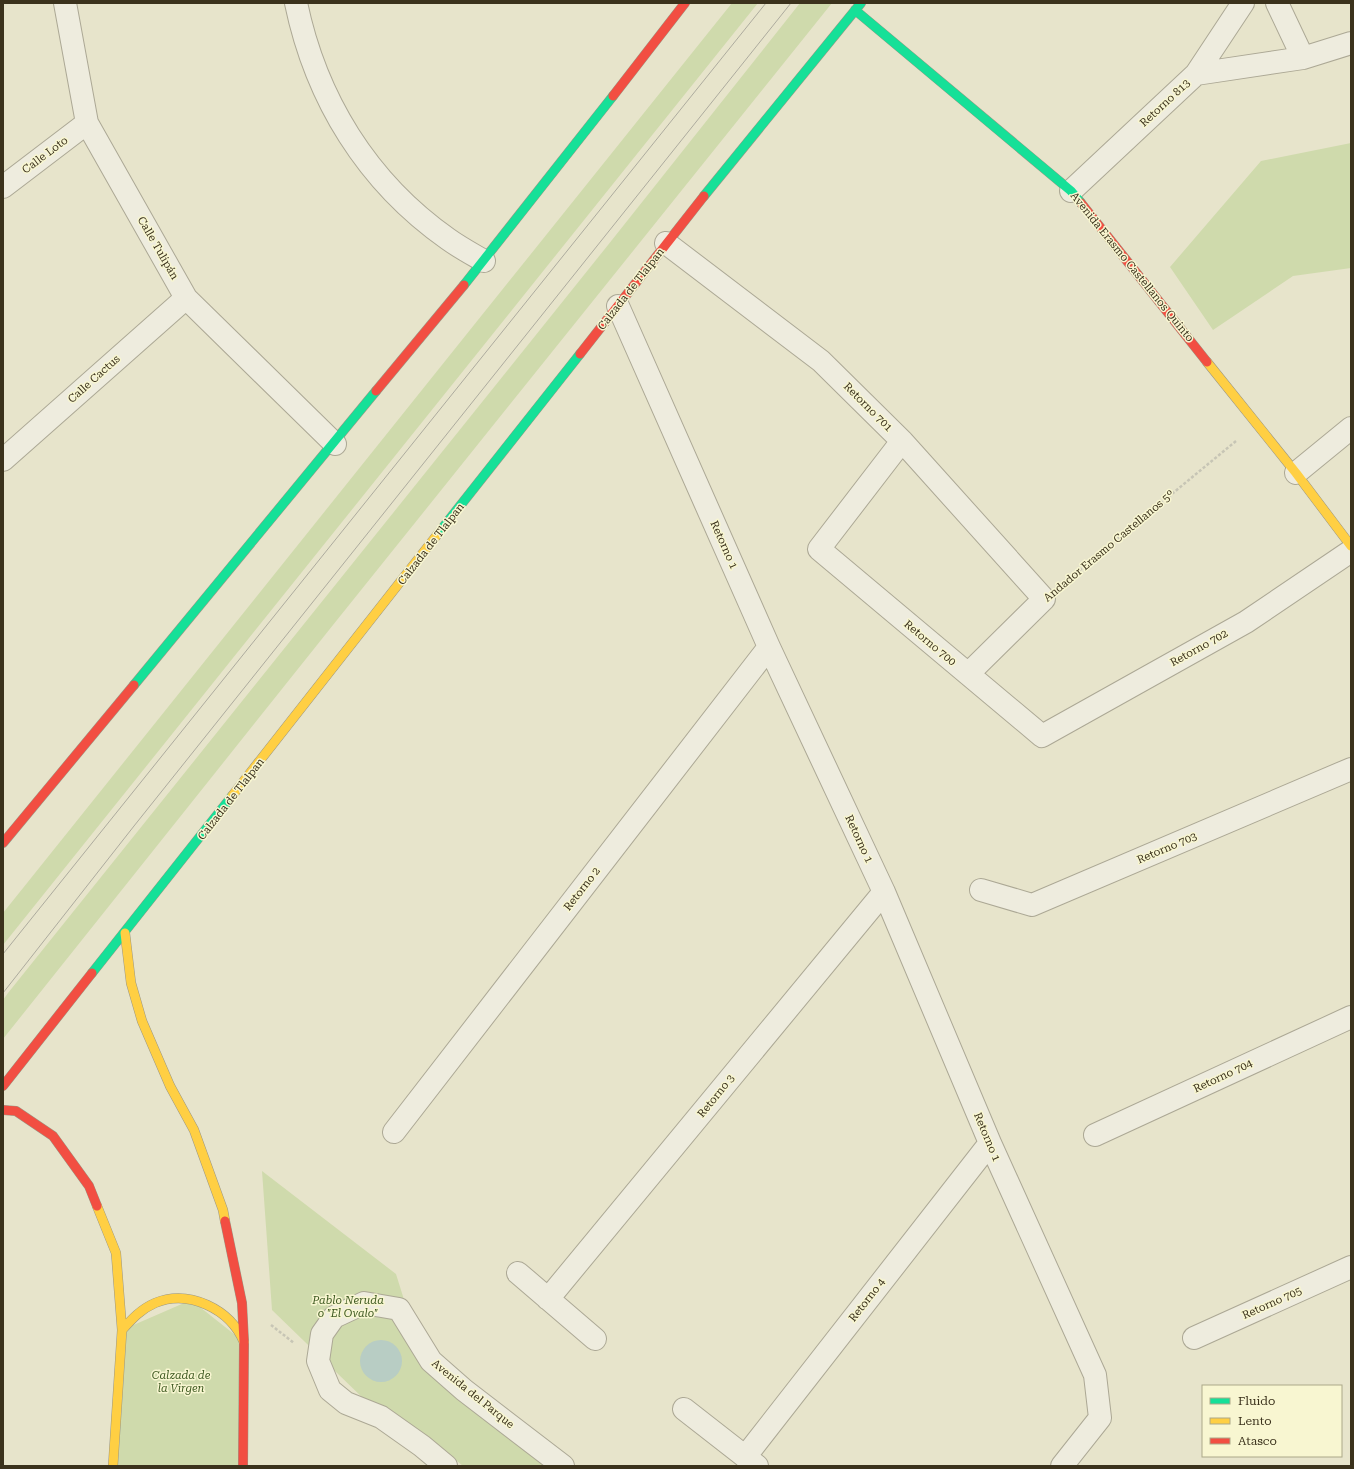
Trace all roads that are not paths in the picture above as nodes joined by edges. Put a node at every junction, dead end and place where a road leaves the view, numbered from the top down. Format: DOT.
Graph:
graph roads {
  1 [pos="66,3"];
  2 [pos="296,3"];
  3 [pos="685,3"];
  4 [pos="1243,3"];
  5 [pos="1277,3"];
  6 [pos="858,7"];
  7 [pos="1351,43"];
  8 [pos="1303,58"];
  9 [pos="1196,74"];
  10 [pos="87,123"];
  11 [pos="3,187"];
  12 [pos="1071,191"];
  13 [pos="666,243"];
  14 [pos="484,261"];
  15 [pos="186,298"];
  16 [pos="618,306"];
  17 [pos="1351,428"];
  18 [pos="902,441"];
  19 [pos="335,444"];
  20 [pos="3,460"];
  21 [pos="1296,474"];
  22 [pos="1351,546"];
  23 [pos="1351,551"];
  24 [pos="1044,599"];
  25 [pos="769,647"];
  26 [pos="968,674"];
  27 [pos="1042,736"];
  28 [pos="1351,769"];
  29 [pos="3,843"];
  30 [pos="981,890"];
  31 [pos="884,892"];
  32 [pos="125,933"];
  33 [pos="1351,1017"];
  34 [pos="3,1086"];
  35 [pos="3,1110"];
  36 [pos="394,1132"];
  37 [pos="1095,1135"];
  38 [pos="990,1144"];
  39 [pos="1351,1267"];
  40 [pos="518,1273"];
  41 [pos="548,1300"];
  42 [pos="122,1330"];
  43 [pos="1194,1338"];
  44 [pos="595,1339"];
  45 [pos="244,1342"];
  46 [pos="684,1409"];
  47 [pos="751,1462"];
  48 [pos="112,1466"];
  49 [pos="243,1466"];
  50 [pos="446,1466"];
  51 [pos="563,1466"];
  52 [pos="1062,1466"];
  1 -- 10 [label="street, Calle Tulipán"];
  2 -- 14 [label="street"];
  3 -- 14 [label="main road"];
  4 -- 9 [label="street"];
  5 -- 8 [label="street"];
  6 -- 12 [label="main road, Avenida Erasmo Castellanos Quinto"];
  6 -- 13 [label="main road, Calzada de Tlalpan"];
  7 -- 8 [label="street, Retorno 813"];
  8 -- 9 [label="street, Retorno 813"];
  9 -- 12 [label="street, Retorno 813"];
  10 -- 11 [label="street, Calle Loto"];
  10 -- 15 [label="street, Calle Tulipán"];
  12 -- 21 [label="main road, Avenida Erasmo Castellanos Quinto"];
  13 -- 16 [label="main road, Calzada de Tlalpan"];
  13 -- 18 [label="street, Retorno 701"];
  14 -- 19 [label="main road"];
  15 -- 19 [label="street, Calle Tulipán"];
  15 -- 20 [label="street, Calle Cactus"];
  16 -- 25 [label="street, Retorno 1"];
  16 -- 32 [label="main road, Calzada de Tlalpan"];
  17 -- 21 [label="street"];
  18 -- 24 [label="street, Retorno 701"];
  18 -- 26 [label="street, Retorno 700"];
  19 -- 29 [label="main road"];
  21 -- 22 [label="main road, Avenida Erasmo Castellanos Quinto"];
  23 -- 27 [label="street, Retorno 702"];
  24 -- 26 [label="street, Andador Erasmo Castellanos 5º"];
  25 -- 31 [label="street, Retorno 1"];
  25 -- 36 [label="street, Retorno 2"];
  26 -- 27 [label="street, Retorno 700"];
  28 -- 30 [label="street, Retorno 703"];
  31 -- 38 [label="street, Retorno 1"];
  31 -- 41 [label="street, Retorno 3"];
  32 -- 34 [label="main road, Calzada de Tlalpan"];
  32 -- 45 [label="main road"];
  33 -- 37 [label="street, Retorno 704"];
  35 -- 42 [label="main road"];
  38 -- 47 [label="street, Retorno 4"];
  38 -- 52 [label="street, Retorno 1"];
  39 -- 43 [label="street, Retorno 705"];
  40 -- 41 [label="street"];
  41 -- 44 [label="street"];
  42 -- 45 [label="main road"];
  42 -- 48 [label="main road"];
  45 -- 49 [label="main road"];
  46 -- 47 [label="street, Retorno 4"];
  50 -- 51 [label="street, Avenida del Parque"];
}
